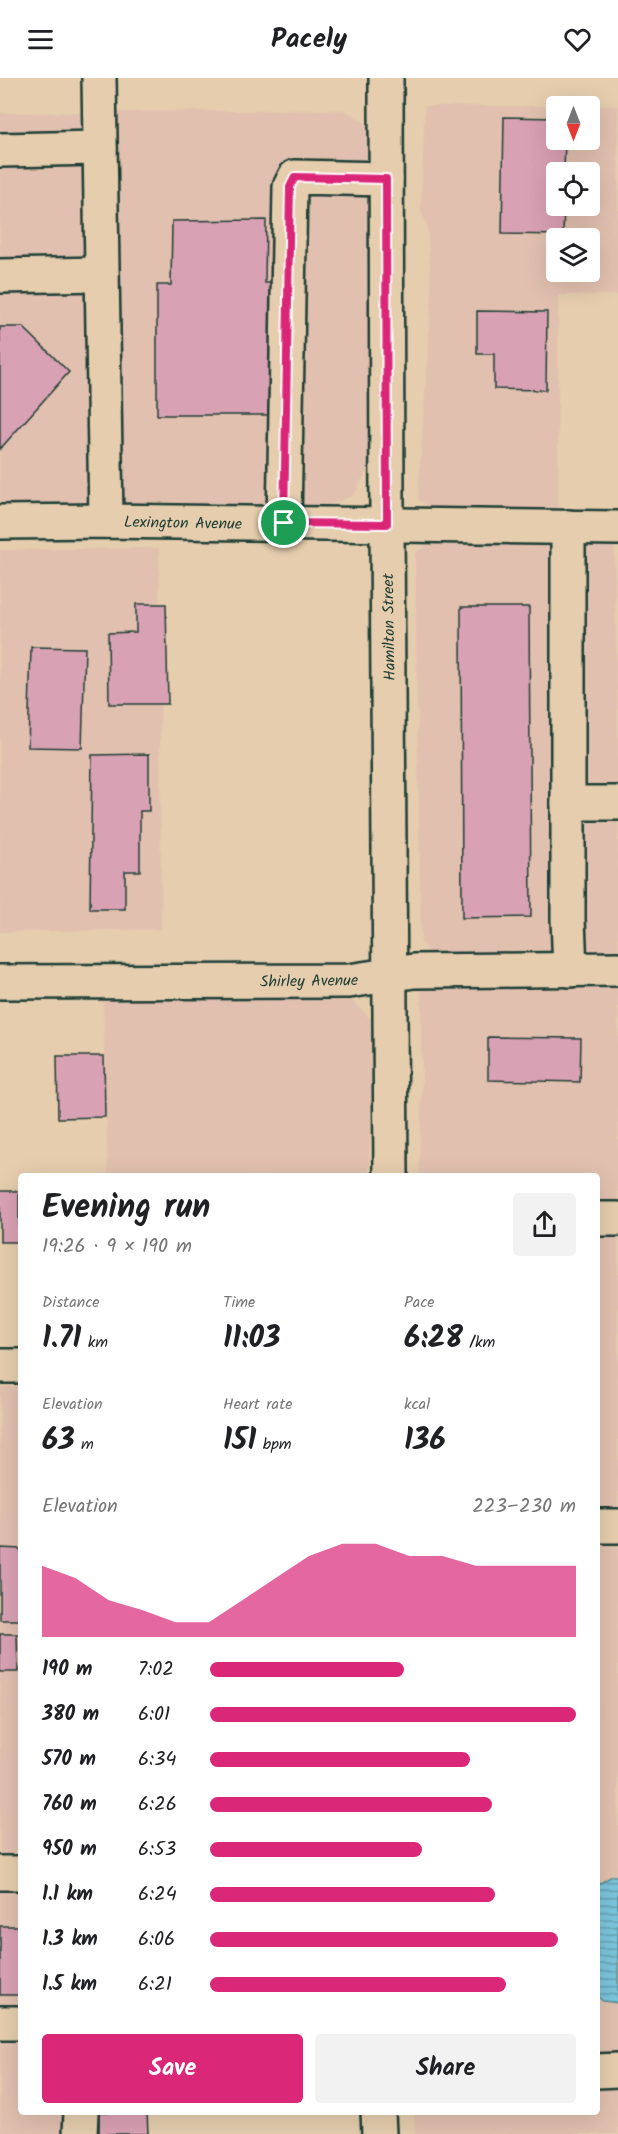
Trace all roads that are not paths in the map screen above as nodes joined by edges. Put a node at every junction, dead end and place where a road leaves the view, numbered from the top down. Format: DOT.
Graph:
graph roads {
  1 [pos="99,78"];
  2 [pos="386,78"];
  3 [pos="100,148"];
  4 [pos="0,150"];
  5 [pos="386,179"];
  6 [pos="102,274"];
  7 [pos="0,276"];
  8 [pos="106,521"];
  9 [pos="0,522"];
  10 [pos="284,523"];
  11 [pos="387,524"];
  12 [pos="568,527"];
  13 [pos="618,528"];
  14 [pos="568,803"];
  15 [pos="618,803"];
  16 [pos="618,969"];
  17 [pos="570,970"];
  18 [pos="391,975"];
  19 [pos="0,982"];
  20 [pos="392,1173"];
  21 [pos="600,1219"];
  22 [pos="618,1219"];
  23 [pos="0,1366"];
  24 [pos="18,1366"];
  25 [pos="600,1526"];
  26 [pos="618,1526"];
  27 [pos="0,1873"];
  28 [pos="18,1873"];
  29 [pos="0,2023"];
  30 [pos="18,2023"];
  31 [pos="618,2070"];
  32 [pos="600,2071"];
  33 [pos="81,2115"];
  34 [pos="378,2115"];
  35 [pos="80,2134"];
  36 [pos="379,2134"];
  1 -- 3 [label="street"];
  2 -- 5 [label="street, Hamilton Street"];
  3 -- 4 [label="street"];
  3 -- 6 [label="street"];
  5 -- 10 [label="street"];
  5 -- 11 [label="street, Hamilton Street"];
  6 -- 7 [label="street"];
  6 -- 8 [label="street"];
  8 -- 9 [label="street, Lexington Avenue"];
  8 -- 10 [label="street, Lexington Avenue"];
  10 -- 11 [label="street, Lexington Avenue"];
  11 -- 12 [label="street, Lexington Avenue"];
  11 -- 18 [label="street, Hamilton Street"];
  12 -- 13 [label="street, Lexington Avenue"];
  12 -- 14 [label="street"];
  14 -- 15 [label="street"];
  14 -- 17 [label="street"];
  16 -- 17 [label="street, Shirley Avenue"];
  17 -- 18 [label="street, Shirley Avenue"];
  18 -- 19 [label="street, Shirley Avenue"];
  18 -- 20 [label="street, Hamilton Street"];
  21 -- 22 [label="street"];
  23 -- 24 [label="street"];
  25 -- 26 [label="street"];
  27 -- 28 [label="street"];
  29 -- 30 [label="street"];
  31 -- 32 [label="street"];
  33 -- 35 [label="street"];
  34 -- 36 [label="street"];
}
